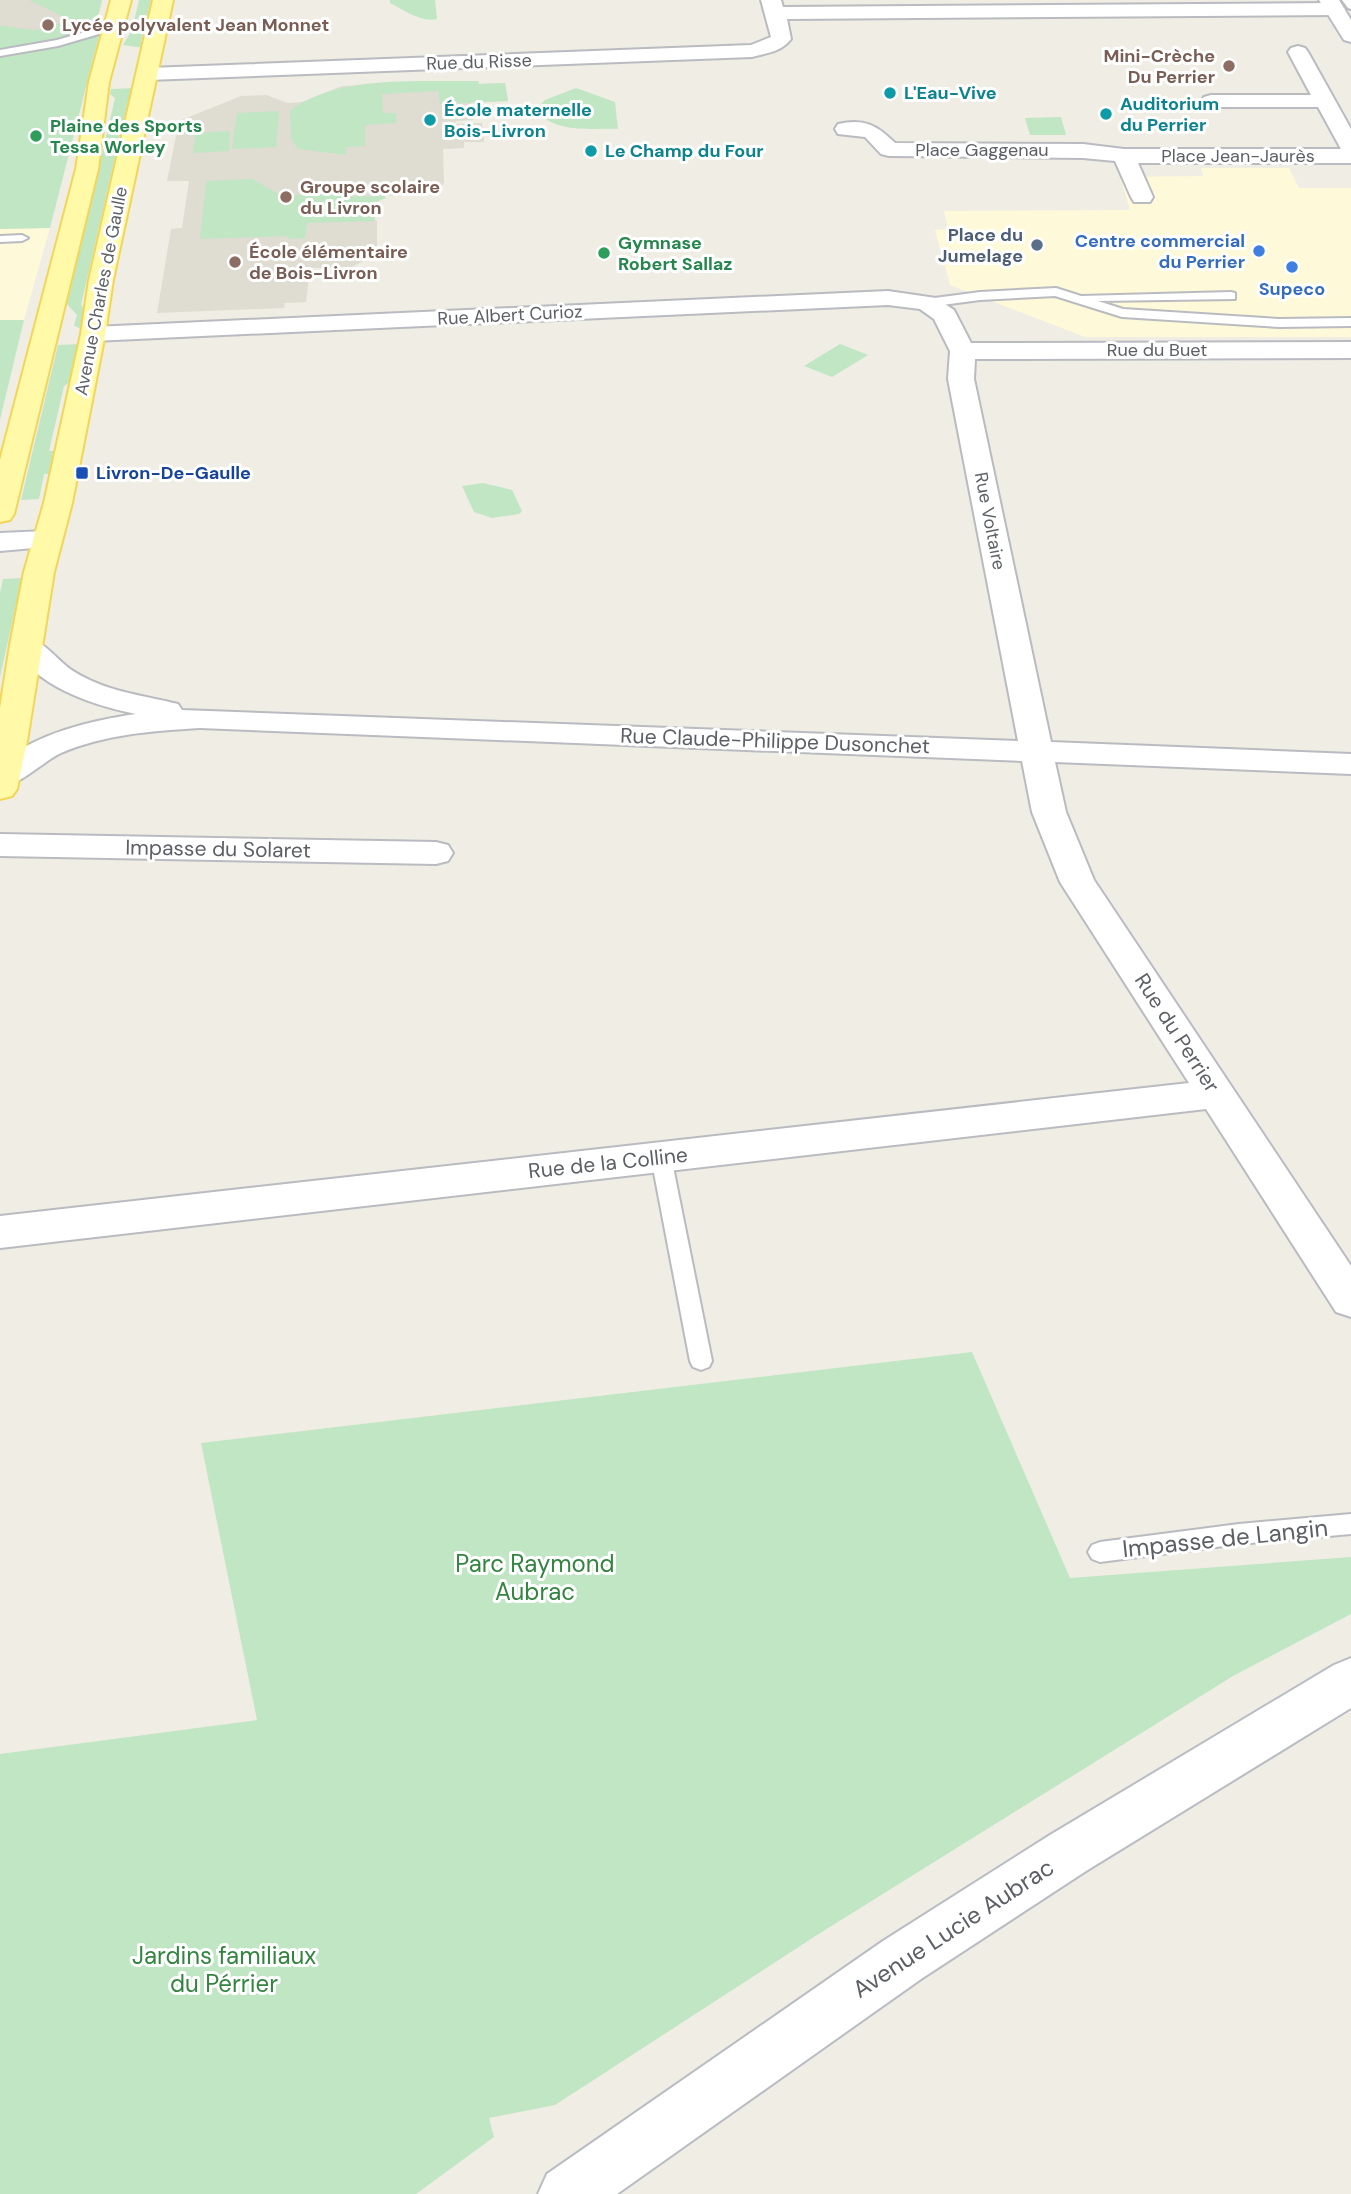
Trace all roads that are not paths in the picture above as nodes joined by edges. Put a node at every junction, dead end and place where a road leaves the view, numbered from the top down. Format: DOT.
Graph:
graph roads {
  1 [pos="121,0"];
  2 [pos="163,0"];
  3 [pos="1341,4"];
  4 [pos="774,6"];
  5 [pos="113,27"];
  6 [pos="1351,36"];
  7 [pos="1298,52"];
  8 [pos="0,54"];
  9 [pos="127,77"];
  10 [pos="1211,101"];
  11 [pos="1325,101"];
  12 [pos="846,129"];
  13 [pos="1351,148"];
  14 [pos="1124,156"];
  15 [pos="1351,156"];
  16 [pos="1142,197"];
  17 [pos="22,238"];
  18 [pos="0,239"];
  19 [pos="1231,296"];
  20 [pos="1081,299"];
  21 [pos="927,303"];
  22 [pos="1351,322"];
  23 [pos="46,330"];
  24 [pos="93,334"];
  25 [pos="1351,350"];
  26 [pos="963,351"];
  27 [pos="0,514"];
  28 [pos="46,540"];
  29 [pos="0,541"];
  30 [pos="25,646"];
  31 [pos="200,718"];
  32 [pos="86,734"];
  33 [pos="6,740"];
  34 [pos="1037,752"];
  35 [pos="1351,764"];
  36 [pos="2,780"];
  37 [pos="0,845"];
  38 [pos="436,853"];
  39 [pos="1217,1094"];
  40 [pos="661,1157"];
  41 [pos="0,1232"];
  42 [pos="1351,1300"];
  43 [pos="701,1361"];
  44 [pos="1351,1524"];
  45 [pos="1100,1552"];
  46 [pos="1351,1681"];
  47 [pos="567,2194"];
  1 -- 5 [label="main road, Avenue Charles de Gaulle"];
  2 -- 9 [label="main road, Avenue Charles de Gaulle"];
  3 -- 4 [label="street"];
  3 -- 6 [label="street"];
  4 -- 9 [label="street, Rue du Risse"];
  5 -- 8 [label="lane"];
  5 -- 9 [label="main road, Avenue Charles de Gaulle"];
  7 -- 11 [label="street, Place Jean-Jaurès"];
  9 -- 23 [label="main road, Avenue Charles de Gaulle"];
  9 -- 24 [label="main road, Avenue Charles de Gaulle"];
  10 -- 11 [label="street"];
  11 -- 13 [label="street, Place Jean-Jaurès"];
  12 -- 14 [label="street, Place Gaggenau"];
  14 -- 15 [label="street, Place Jean-Jaurès"];
  14 -- 16 [label="street"];
  17 -- 18 [label="lane"];
  19 -- 20 [label="lane"];
  20 -- 21 [label="lane"];
  20 -- 22 [label="lane"];
  21 -- 24 [label="street, Rue Albert Curioz"];
  21 -- 26 [label="street, Rue Voltaire"];
  23 -- 24 [label="main road"];
  23 -- 27 [label="main road, Avenue Charles de Gaulle"];
  24 -- 28 [label="main road, Avenue Charles de Gaulle"];
  25 -- 26 [label="street, Rue du Buet"];
  26 -- 34 [label="street, Rue Voltaire"];
  28 -- 29 [label="street"];
  28 -- 30 [label="main road, Avenue Charles de Gaulle"];
  30 -- 31 [label="street, Rue Claude-Philippe Dusonchet"];
  30 -- 33 [label="main road, Avenue Charles de Gaulle"];
  31 -- 32 [label="street, Rue Claude-Philippe Dusonchet"];
  31 -- 34 [label="street, Rue Claude-Philippe Dusonchet"];
  32 -- 33 [label="street, Rue Claude-Philippe Dusonchet"];
  32 -- 36 [label="street, Rue Claude-Philippe Dusonchet"];
  33 -- 36 [label="main road, Avenue Charles de Gaulle"];
  34 -- 35 [label="street, Rue Claude-Philippe Dusonchet"];
  34 -- 39 [label="street, Rue du Perrier"];
  37 -- 38 [label="street, Impasse du Solaret"];
  39 -- 40 [label="street, Rue de la Colline"];
  39 -- 42 [label="street, Rue du Perrier"];
  40 -- 41 [label="street, Rue de la Colline"];
  40 -- 43 [label="lane"];
  44 -- 45 [label="lane, Impasse de Langin"];
  46 -- 47 [label="street, Avenue Lucie Aubrac"];
}
